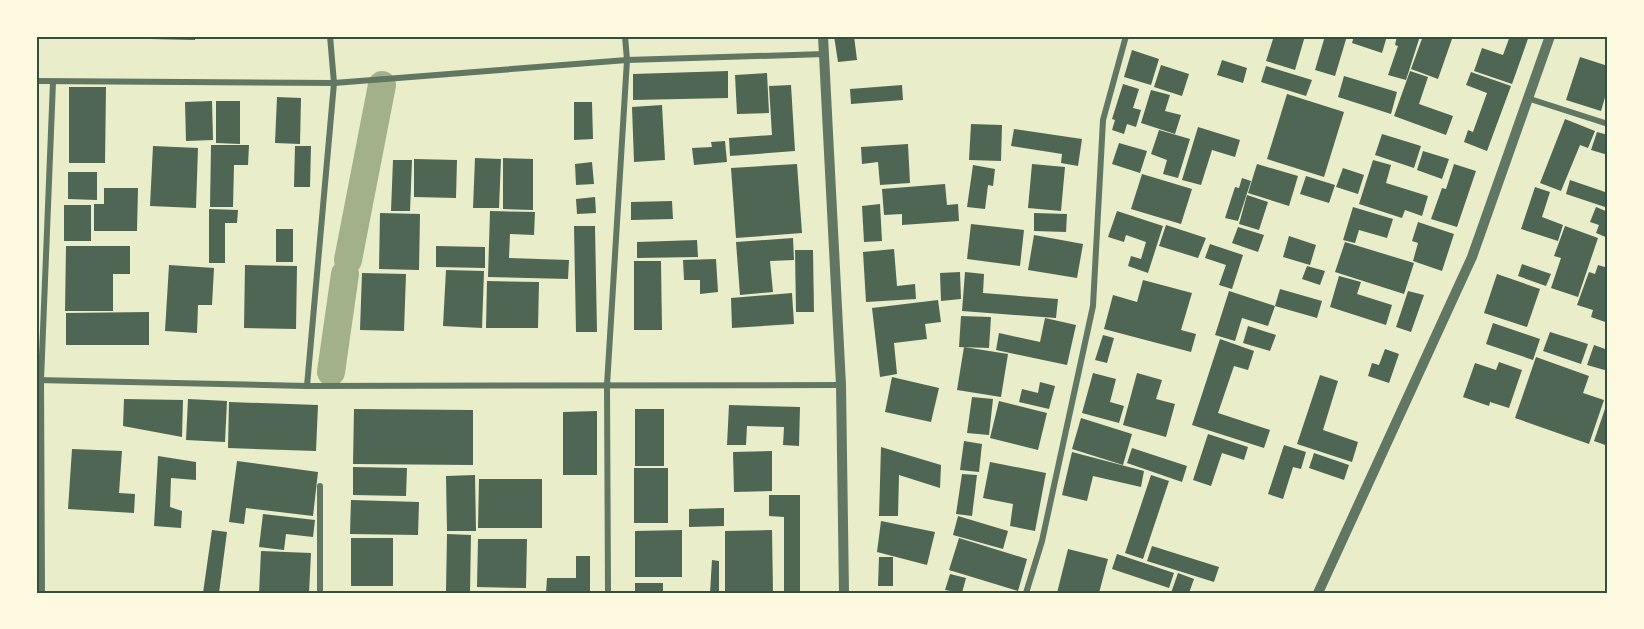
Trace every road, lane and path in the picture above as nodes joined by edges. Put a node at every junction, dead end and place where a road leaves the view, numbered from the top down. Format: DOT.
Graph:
graph roads {
  1 [pos="330,36"];
  2 [pos="625,36"];
  3 [pos="823,36"];
  4 [pos="1126,36"];
  5 [pos="1550,36"];
  6 [pos="825,54"];
  7 [pos="627,60"];
  8 [pos="36,81"];
  9 [pos="53,82"];
  10 [pos="334,83"];
  11 [pos="1526,98"];
  12 [pos="1608,124"];
  13 [pos="39,380"];
  14 [pos="607,385"];
  15 [pos="841,385"];
  16 [pos="307,386"];
  17 [pos="320,486"];
  18 [pos="42,593"];
  19 [pos="320,593"];
  20 [pos="608,593"];
  21 [pos="844,593"];
  22 [pos="1026,593"];
  23 [pos="1318,593"];
  1 -- 10 [label="street"];
  2 -- 7 [label="street"];
  3 -- 6 [label="street"];
  4 -- 22 [label="street"];
  5 -- 11 [label="street"];
  6 -- 7 [label="street"];
  6 -- 15 [label="street"];
  7 -- 10 [label="street"];
  7 -- 14 [label="street"];
  8 -- 9 [label="street"];
  9 -- 10 [label="street"];
  9 -- 13 [label="street"];
  10 -- 16 [label="street"];
  11 -- 12 [label="street"];
  11 -- 23 [label="street"];
  13 -- 16 [label="street"];
  13 -- 18 [label="street"];
  14 -- 15 [label="street"];
  14 -- 16 [label="street"];
  14 -- 20 [label="street"];
  15 -- 21 [label="street"];
  17 -- 19 [label="street"];
}
